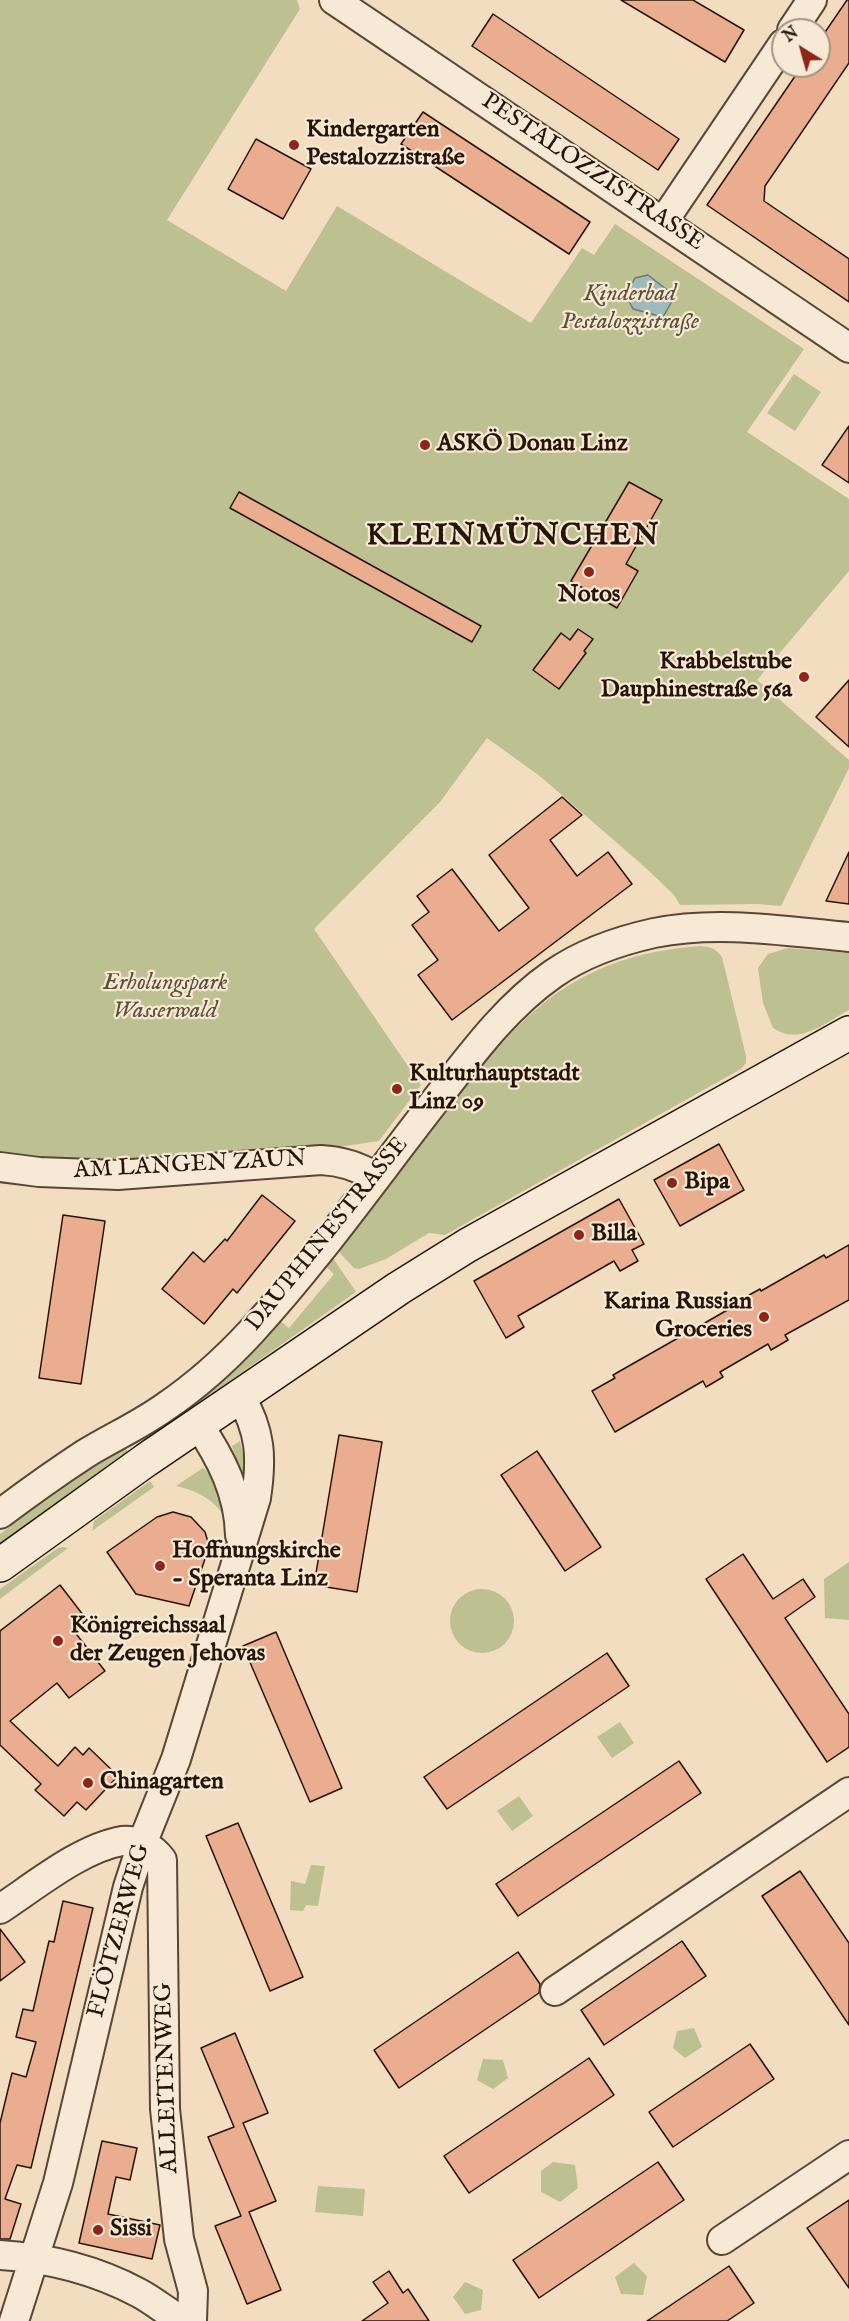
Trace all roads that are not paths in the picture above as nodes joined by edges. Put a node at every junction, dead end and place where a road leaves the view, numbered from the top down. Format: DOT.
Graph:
graph roads {
  1 [pos="334,0"];
  2 [pos="812,0"];
  3 [pos="800,18"];
  4 [pos="771,62"];
  5 [pos="663,222"];
  6 [pos="849,348"];
  7 [pos="849,937"];
  8 [pos="849,1033"];
  9 [pos="0,1167"];
  10 [pos="376,1177"];
  11 [pos="240,1396"];
  12 [pos="198,1424"];
  13 [pos="0,1514"];
  14 [pos="240,1546"];
  15 [pos="0,1565"];
  16 [pos="849,1792"];
  17 [pos="142,1844"];
  18 [pos="0,1910"];
  19 [pos="555,1991"];
  20 [pos="849,2155"];
  21 [pos="722,2240"];
  22 [pos="0,2255"];
  23 [pos="34,2258"];
  24 [pos="14,2321"];
  25 [pos="182,2321"];
  26 [pos="192,2321"];
  1 -- 5 [label="street, PESTALOZZISTRASSE"];
  2 -- 3 [label="street"];
  4 -- 5 [label="street"];
  5 -- 6 [label="street, PESTALOZZISTRASSE"];
  7 -- 10 [label="street, DAUPHINESTRASSE"];
  8 -- 11 [label="main road, DAUPHINESTRASSE"];
  9 -- 10 [label="street, AM LANGEN ZAUN"];
  10 -- 13 [label="street, DAUPHINESTRASSE"];
  11 -- 12 [label="main road, DAUPHINESTRASSE"];
  11 -- 14 [label="street, FLÖTZERWEG"];
  12 -- 14 [label="street, FLÖTZERWEG"];
  12 -- 15 [label="main road, DAUPHINESTRASSE"];
  14 -- 17 [label="street, FLÖTZERWEG"];
  16 -- 19 [label="street"];
  17 -- 18 [label="street"];
  17 -- 23 [label="street, FLÖTZERWEG"];
  17 -- 26 [label="street, ALLEITENWEG"];
  20 -- 21 [label="street"];
  22 -- 23 [label="street"];
  23 -- 24 [label="street, FLÖTZERWEG"];
  23 -- 25 [label="street"];
}
